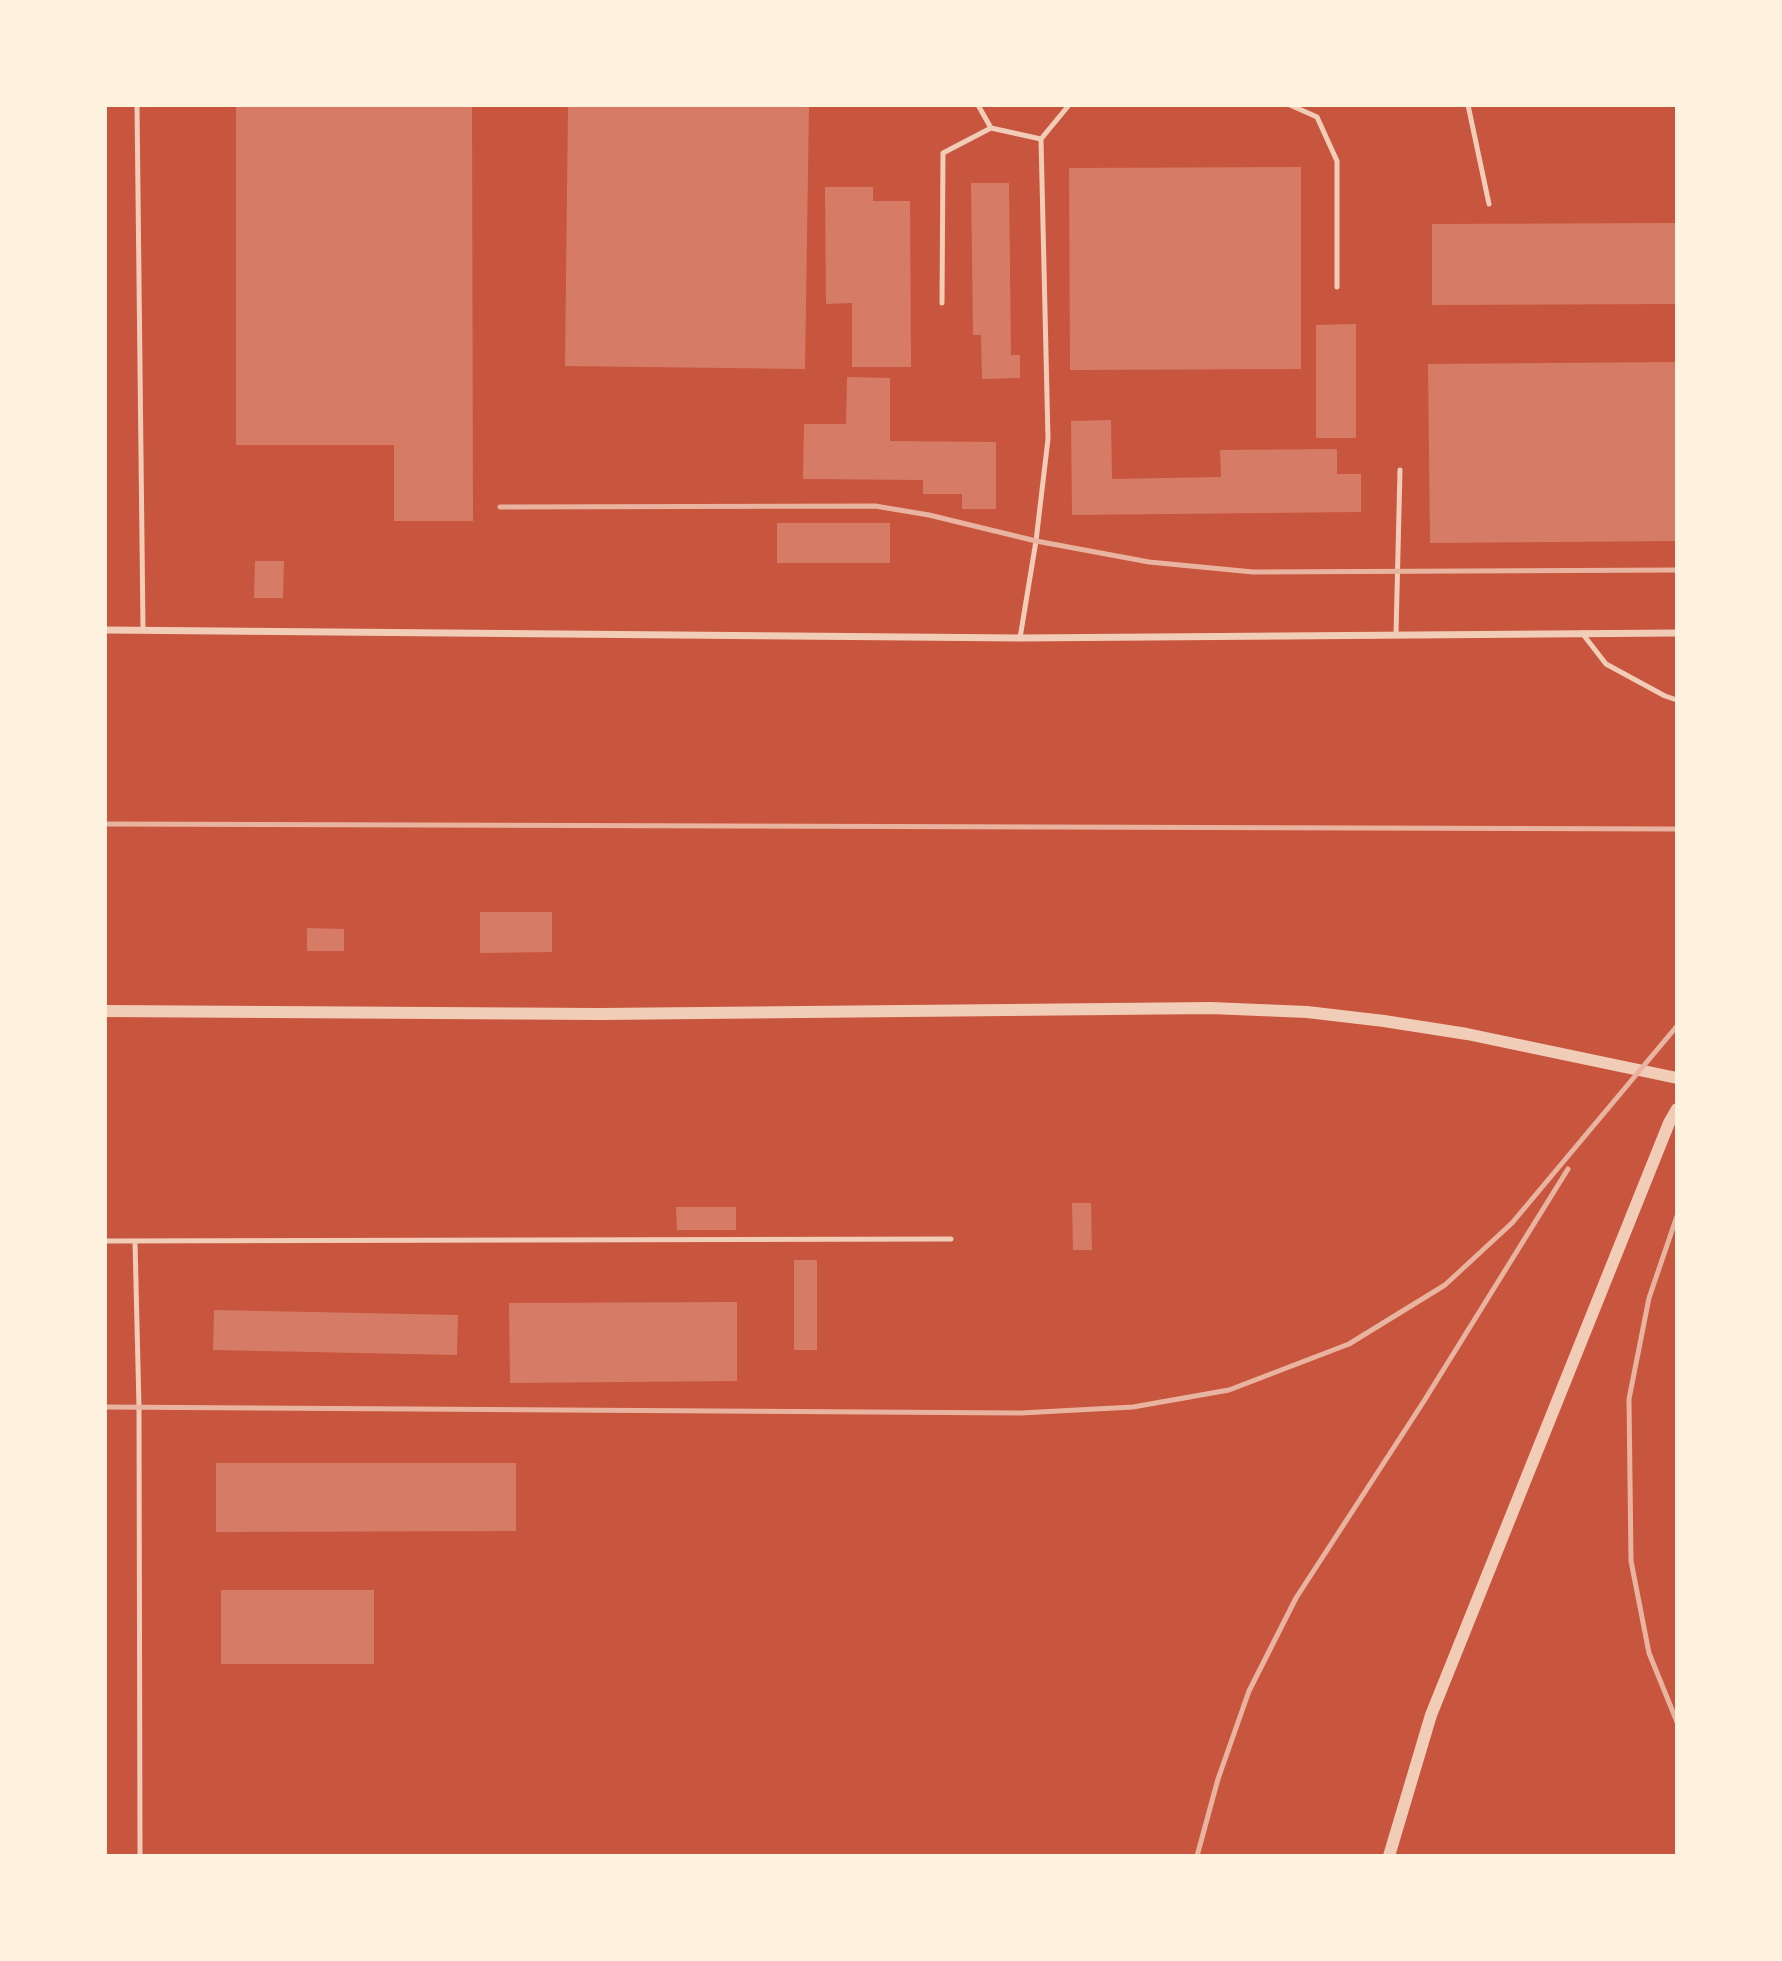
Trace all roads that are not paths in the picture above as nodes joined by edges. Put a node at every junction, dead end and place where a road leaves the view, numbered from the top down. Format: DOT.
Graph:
graph roads {
  1 [pos="137,105"];
  2 [pos="978,105"];
  3 [pos="1069,105"];
  4 [pos="1290,105"];
  5 [pos="1468,105"];
  6 [pos="991,128"];
  7 [pos="1041,139"];
  8 [pos="1489,204"];
  9 [pos="1337,287"];
  10 [pos="943,303"];
  11 [pos="1401,470"];
  12 [pos="144,629"];
  13 [pos="105,630"];
  14 [pos="1582,633"];
  15 [pos="1677,633"];
  16 [pos="1396,634"];
  17 [pos="1020,638"];
  18 [pos="1677,700"];
  19 [pos="105,1012"];
  20 [pos="1677,1078"];
  21 [pos="1677,1109"];
  22 [pos="951,1239"];
  23 [pos="105,1241"];
  24 [pos="135,1242"];
  25 [pos="140,1856"];
  26 [pos="1390,1856"];
  1 -- 12 [label="lane"];
  2 -- 6 [label="lane"];
  3 -- 7 [label="lane"];
  4 -- 9 [label="lane"];
  5 -- 8 [label="lane"];
  6 -- 7 [label="lane"];
  6 -- 10 [label="lane"];
  7 -- 17 [label="lane"];
  11 -- 16 [label="lane"];
  12 -- 13 [label="street"];
  12 -- 17 [label="street"];
  14 -- 15 [label="street"];
  14 -- 16 [label="street"];
  14 -- 18 [label="lane"];
  16 -- 17 [label="street"];
  19 -- 20 [label="street"];
  21 -- 26 [label="street"];
  22 -- 24 [label="lane"];
  23 -- 24 [label="lane"];
  24 -- 25 [label="lane"];
}
